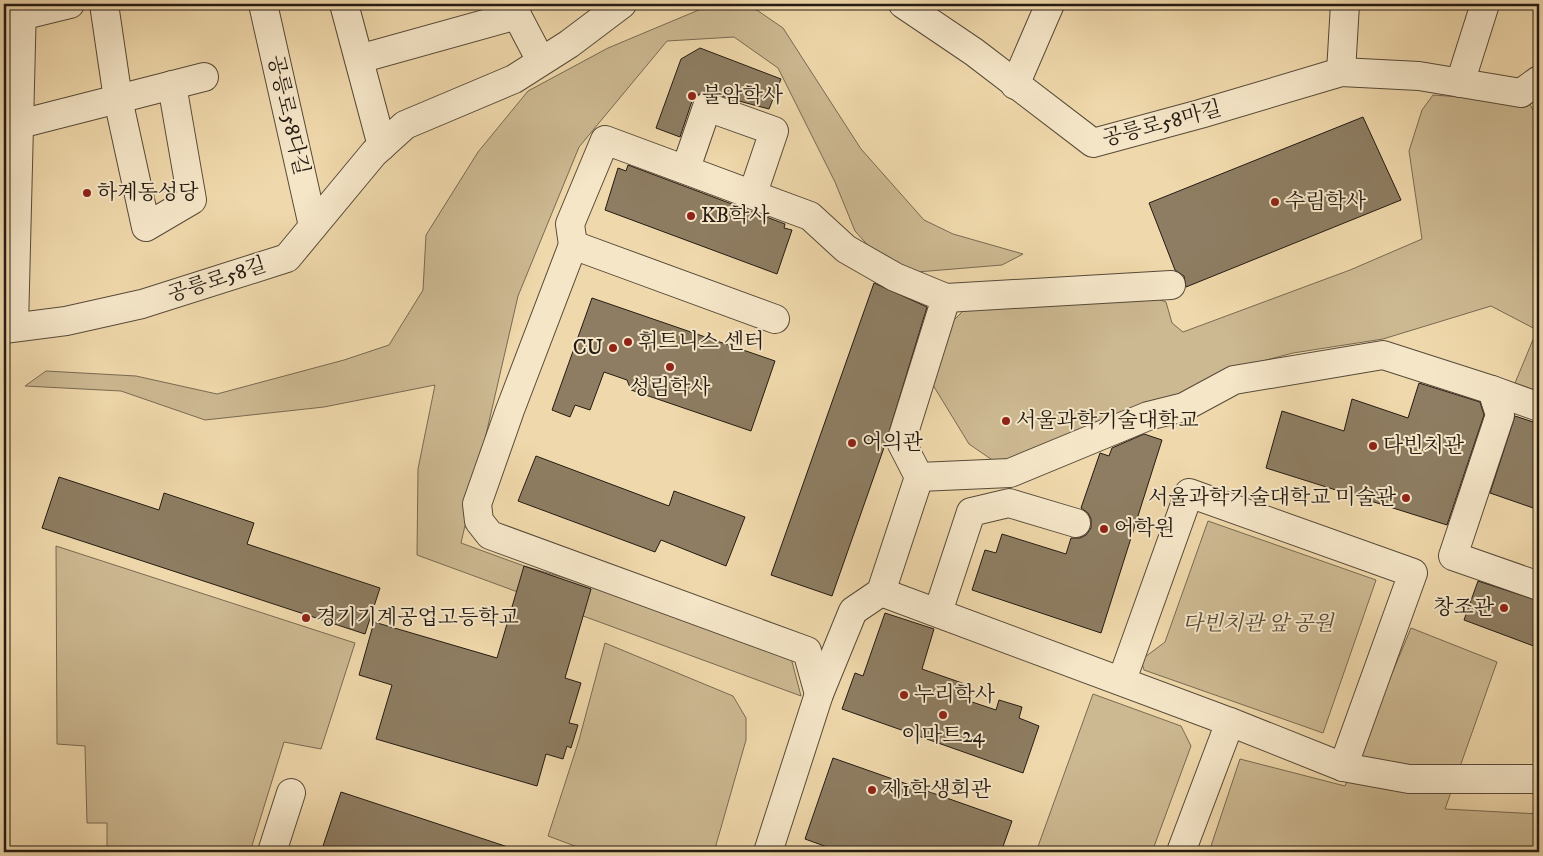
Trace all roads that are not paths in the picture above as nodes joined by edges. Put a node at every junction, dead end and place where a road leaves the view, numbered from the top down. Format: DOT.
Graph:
graph roads {
  1 [pos="70,4"];
  2 [pos="104,4"];
  3 [pos="263,4"];
  4 [pos="344,4"];
  5 [pos="622,4"];
  6 [pos="903,4"];
  7 [pos="1050,4"];
  8 [pos="1345,4"];
  9 [pos="1485,4"];
  10 [pos="22,10"];
  11 [pos="514,10"];
  12 [pos="359,59"];
  13 [pos="541,61"];
  14 [pos="1341,72"];
  15 [pos="204,77"];
  16 [pos="1539,80"];
  17 [pos="1460,82"];
  18 [pos="172,85"];
  19 [pos="1015,85"];
  20 [pos="118,99"];
  21 [pos="15,130"];
  22 [pos="382,146"];
  23 [pos="686,168"];
  24 [pos="753,193"];
  25 [pos="313,226"];
  26 [pos="573,245"];
  27 [pos="1171,285"];
  28 [pos="946,298"];
  29 [pos="775,319"];
  30 [pos="9,328"];
  31 [pos="1492,390"];
  32 [pos="1539,407"];
  33 [pos="919,477"];
  34 [pos="1076,523"];
  35 [pos="1539,586"];
  36 [pos="881,592"];
  37 [pos="938,612"];
  38 [pos="1122,680"];
  39 [pos="819,694"];
  40 [pos="1230,722"];
  41 [pos="1343,767"];
  42 [pos="1539,779"];
  43 [pos="291,794"];
  44 [pos="272,852"];
  45 [pos="768,852"];
  46 [pos="1181,852"];
  1 -- 10 [label="street"];
  2 -- 20 [label="street"];
  3 -- 25 [label="street, 공릉로58다길"];
  4 -- 12 [label="street"];
  5 -- 13 [label="street, 공릉로58길"];
  6 -- 19 [label="street, 공릉로58마길"];
  7 -- 19 [label="street"];
  8 -- 14 [label="street"];
  9 -- 17 [label="street"];
  10 -- 21 [label="street"];
  11 -- 12 [label="street"];
  11 -- 13 [label="street"];
  12 -- 22 [label="street"];
  13 -- 22 [label="street, 공릉로58길"];
  14 -- 17 [label="street, 공릉로58마길"];
  14 -- 19 [label="street, 공릉로58마길"];
  15 -- 18 [label="street"];
  16 -- 17 [label="street, 공릉로58마길"];
  18 -- 20 [label="street"];
  18 -- 20 [label="street"];
  20 -- 21 [label="street"];
  21 -- 30 [label="street"];
  22 -- 25 [label="street, 공릉로58길"];
  23 -- 24 [label="street"];
  23 -- 24 [label="street"];
  23 -- 26 [label="street"];
  24 -- 28 [label="street"];
  25 -- 30 [label="street, 공릉로58길"];
  26 -- 29 [label="street"];
  26 -- 39 [label="street"];
  27 -- 28 [label="street"];
  28 -- 33 [label="street"];
  31 -- 32 [label="street"];
  31 -- 33 [label="street"];
  31 -- 35 [label="street"];
  33 -- 36 [label="street"];
  34 -- 37 [label="street"];
  36 -- 37 [label="street"];
  36 -- 39 [label="street"];
  37 -- 38 [label="street"];
  38 -- 40 [label="street"];
  38 -- 41 [label="street"];
  39 -- 45 [label="street"];
  40 -- 41 [label="street"];
  40 -- 46 [label="street"];
  41 -- 42 [label="street"];
  43 -- 44 [label="street"];
}
